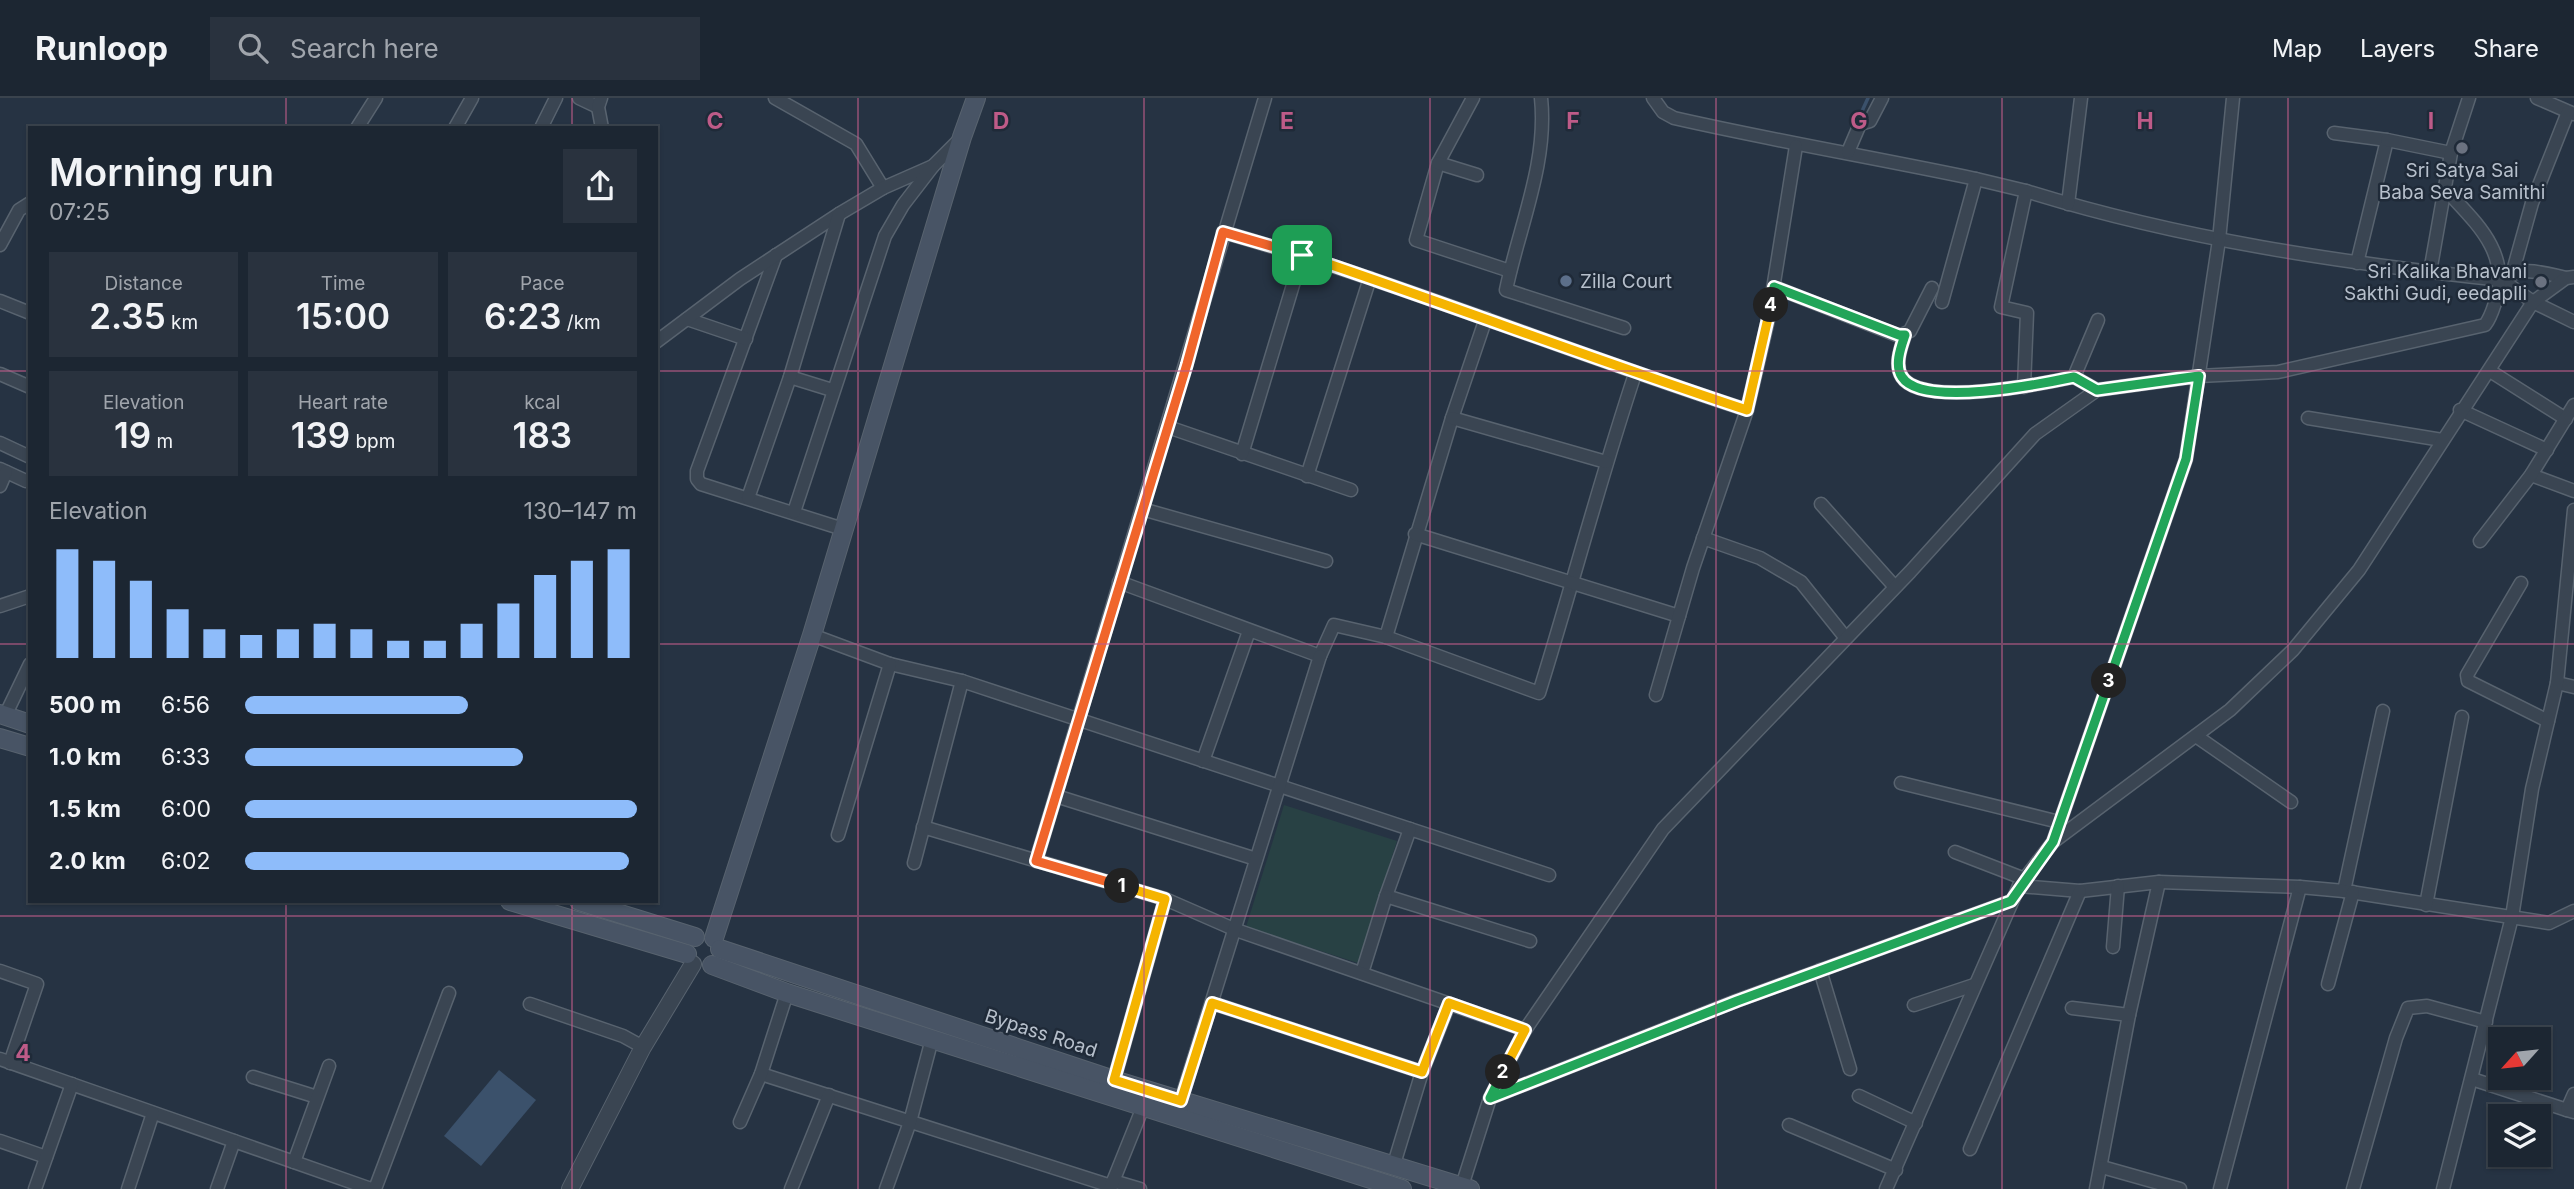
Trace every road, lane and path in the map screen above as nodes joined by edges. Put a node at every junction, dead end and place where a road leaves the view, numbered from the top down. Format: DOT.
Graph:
graph roads {
  1 [pos="376,98"];
  2 [pos="472,98"];
  3 [pos="556,98"];
  4 [pos="579,98"];
  5 [pos="775,98"];
  6 [pos="976,98"];
  7 [pos="1265,98"];
  8 [pos="1473,98"];
  9 [pos="1541,98"];
  10 [pos="1653,98"];
  11 [pos="1882,98"];
  12 [pos="2081,98"];
  13 [pos="2233,98"];
  14 [pos="2469,98"];
  15 [pos="2537,98"];
  16 [pos="599,102"];
  17 [pos="2571,113"];
  18 [pos="358,126"];
  19 [pos="456,126"];
  20 [pos="542,126"];
  21 [pos="602,126"];
  22 [pos="2334,133"];
  23 [pos="962,137"];
  24 [pos="2387,140"];
  25 [pos="1796,146"];
  26 [pos="1847,152"];
  27 [pos="2451,153"];
  28 [pos="1438,163"];
  29 [pos="933,166"];
  30 [pos="1477,175"];
  31 [pos="1976,179"];
  32 [pos="883,188"];
  33 [pos="2446,190"];
  34 [pos="2026,191"];
  35 [pos="28,204"];
  36 [pos="2068,204"];
  37 [pos="839,214"];
  38 [pos="4,224"];
  39 [pos="1223,232"];
  40 [pos="2219,240"];
  41 [pos="0,245"];
  42 [pos="776,255"];
  43 [pos="1302,255"];
  44 [pos="2357,263"];
  45 [pos="1510,271"];
  46 [pos="2513,271"];
  47 [pos="2430,272"];
  48 [pos="1370,278"];
  49 [pos="2570,278"];
  50 [pos="2502,280"];
  51 [pos="1774,287"];
  52 [pos="1933,288"];
  53 [pos="0,301"];
  54 [pos="1942,302"];
  55 [pos="2533,302"];
  56 [pos="28,312"];
  57 [pos="1486,318"];
  58 [pos="687,319"];
  59 [pos="2098,320"];
  60 [pos="2574,322"];
  61 [pos="1624,328"];
  62 [pos="1905,335"];
  63 [pos="746,339"];
  64 [pos="658,341"];
  65 [pos="2490,371"];
  66 [pos="0,374"];
  67 [pos="1635,374"];
  68 [pos="2199,376"];
  69 [pos="790,377"];
  70 [pos="2074,377"];
  71 [pos="28,386"];
  72 [pos="2024,387"];
  73 [pos="832,390"];
  74 [pos="2097,390"];
  75 [pos="2574,405"];
  76 [pos="1747,410"];
  77 [pos="2460,410"];
  78 [pos="1452,418"];
  79 [pos="2308,418"];
  80 [pos="2566,419"];
  81 [pos="1168,427"];
  82 [pos="2442,440"];
  83 [pos="0,443"];
  84 [pos="2547,450"];
  85 [pos="1242,454"];
  86 [pos="28,456"];
  87 [pos="1606,462"];
  88 [pos="3,471"];
  89 [pos="2531,475"];
  90 [pos="1307,476"];
  91 [pos="26,481"];
  92 [pos="0,486"];
  93 [pos="1351,490"];
  94 [pos="2574,491"];
  95 [pos="748,498"];
  96 [pos="1821,504"];
  97 [pos="1142,509"];
  98 [pos="2574,510"];
  99 [pos="794,512"];
  100 [pos="843,529"];
  101 [pos="1415,534"];
  102 [pos="1703,538"];
  103 [pos="2480,541"];
  104 [pos="1326,561"];
  105 [pos="1119,582"];
  106 [pos="1574,582"];
  107 [pos="2521,583"];
  108 [pos="1895,587"];
  109 [pos="28,597"];
  110 [pos="0,606"];
  111 [pos="1679,616"];
  112 [pos="1249,631"];
  113 [pos="813,635"];
  114 [pos="1386,637"];
  115 [pos="1844,637"];
  116 [pos="1320,656"];
  117 [pos="890,664"];
  118 [pos="28,668"];
  119 [pos="962,681"];
  120 [pos="2557,683"];
  121 [pos="2574,687"];
  122 [pos="1656,695"];
  123 [pos="2383,711"];
  124 [pos="3,715"];
  125 [pos="2462,717"];
  126 [pos="1076,719"];
  127 [pos="2548,722"];
  128 [pos="28,723"];
  129 [pos="2196,736"];
  130 [pos="0,738"];
  131 [pos="28,746"];
  132 [pos="1203,761"];
  133 [pos="1901,783"];
  134 [pos="1279,787"];
  135 [pos="1056,796"];
  136 [pos="2291,802"];
  137 [pos="2059,822"];
  138 [pos="923,827"];
  139 [pos="1410,829"];
  140 [pos="838,835"];
  141 [pos="2053,842"];
  142 [pos="1955,852"];
  143 [pos="1256,859"];
  144 [pos="1036,861"];
  145 [pos="914,863"];
  146 [pos="1549,875"];
  147 [pos="2022,882"];
  148 [pos="2159,882"];
  149 [pos="2118,886"];
  150 [pos="2300,887"];
  151 [pos="2080,891"];
  152 [pos="2349,892"];
  153 [pos="1386,896"];
  154 [pos="1165,899"];
  155 [pos="2011,901"];
  156 [pos="516,903"];
  157 [pos="585,903"];
  158 [pos="2426,905"];
  159 [pos="2574,911"];
  160 [pos="2512,917"];
  161 [pos="1236,930"];
  162 [pos="695,937"];
  163 [pos="1530,941"];
  164 [pos="2113,947"];
  165 [pos="716,951"];
  166 [pos="690,959"];
  167 [pos="1820,970"];
  168 [pos="0,971"];
  169 [pos="1362,973"];
  170 [pos="2328,984"];
  171 [pos="1973,985"];
  172 [pos="449,993"];
  173 [pos="787,993"];
  174 [pos="1212,1003"];
  175 [pos="1449,1003"];
  176 [pos="530,1004"];
  177 [pos="1914,1005"];
  178 [pos="2072,1008"];
  179 [pos="2129,1015"];
  180 [pos="2486,1022"];
  181 [pos="1525,1030"];
  182 [pos="932,1039"];
  183 [pos="643,1047"];
  184 [pos="5,1061"];
  185 [pos="328,1066"];
  186 [pos="1850,1069"];
  187 [pos="1422,1072"];
  188 [pos="761,1074"];
  189 [pos="253,1077"];
  190 [pos="2472,1079"];
  191 [pos="1114,1080"];
  192 [pos="72,1084"];
  193 [pos="2574,1094"];
  194 [pos="829,1095"];
  195 [pos="1859,1096"];
  196 [pos="317,1097"];
  197 [pos="1490,1098"];
  198 [pos="1181,1101"];
  199 [pos="1143,1107"];
  200 [pos="2570,1111"];
  201 [pos="153,1113"];
  202 [pos="740,1122"];
  203 [pos="910,1122"];
  204 [pos="1916,1123"];
  205 [pos="1789,1125"];
  206 [pos="0,1141"];
  207 [pos="234,1141"];
  208 [pos="1970,1149"];
  209 [pos="46,1157"];
  210 [pos="294,1162"];
  211 [pos="1394,1164"];
  212 [pos="2102,1167"];
  213 [pos="1896,1170"];
  214 [pos="1367,1184"];
  215 [pos="1111,1185"];
  216 [pos="1466,1188"];
  217 [pos="35,1189"];
  218 [pos="128,1189"];
  219 [pos="217,1189"];
  220 [pos="373,1189"];
  221 [pos="569,1189"];
  222 [pos="790,1189"];
  223 [pos="886,1189"];
  224 [pos="1140,1189"];
  225 [pos="1402,1189"];
  226 [pos="1886,1189"];
  227 [pos="2096,1189"];
  228 [pos="2180,1189"];
  229 [pos="2220,1189"];
  230 [pos="2353,1189"];
  231 [pos="2443,1189"];
  1 -- 18 [label="street"];
  2 -- 19 [label="street"];
  3 -- 20 [label="street"];
  4 -- 16 [label="street"];
  5 -- 32 [label="street"];
  6 -- 23 [label="main road"];
  7 -- 39 [label="street"];
  8 -- 28 [label="street"];
  9 -- 45 [label="street"];
  10 -- 25 [label="street"];
  11 -- 26 [label="street"];
  12 -- 36 [label="street"];
  13 -- 40 [label="street"];
  14 -- 27 [label="street"];
  15 -- 17 [label="street"];
  16 -- 21 [label="street"];
  17 -- 46 [label="street"];
  22 -- 24 [label="street"];
  23 -- 29 [label="street"];
  23 -- 100 [label="main road"];
  24 -- 27 [label="street"];
  24 -- 44 [label="street"];
  25 -- 26 [label="street"];
  25 -- 51 [label="street"];
  26 -- 31 [label="street"];
  27 -- 33 [label="street"];
  28 -- 30 [label="street"];
  28 -- 45 [label="street"];
  29 -- 32 [label="street"];
  29 -- 73 [label="street"];
  31 -- 34 [label="street"];
  31 -- 54 [label="street"];
  32 -- 37 [label="street"];
  33 -- 47 [label="street"];
  33 -- 50 [label="street"];
  34 -- 36 [label="street"];
  34 -- 72 [label="street"];
  35 -- 38 [label="street"];
  36 -- 40 [label="street"];
  37 -- 42 [label="street"];
  37 -- 69 [label="street"];
  38 -- 41 [label="street"];
  39 -- 43 [label="street"];
  39 -- 81 [label="street"];
  40 -- 44 [label="street"];
  40 -- 68 [label="street"];
  42 -- 58 [label="street"];
  42 -- 63 [label="street"];
  43 -- 48 [label="street"];
  43 -- 85 [label="street"];
  44 -- 47 [label="street"];
  45 -- 61 [label="street"];
  46 -- 49 [label="street"];
  46 -- 50 [label="street"];
  47 -- 50 [label="street"];
  48 -- 57 [label="street"];
  48 -- 90 [label="street"];
  49 -- 55 [label="street"];
  50 -- 55 [label="street"];
  50 -- 68 [label="street"];
  51 -- 62 [label="street"];
  51 -- 76 [label="street"];
  52 -- 62 [label="street"];
  53 -- 56 [label="street"];
  55 -- 60 [label="street"];
  55 -- 65 [label="street"];
  57 -- 67 [label="street"];
  57 -- 78 [label="street"];
  58 -- 63 [label="street"];
  58 -- 64 [label="street"];
  59 -- 70 [label="street"];
  62 -- 72 [label="street"];
  63 -- 95 [label="street"];
  65 -- 77 [label="street"];
  65 -- 80 [label="street"];
  66 -- 71 [label="street"];
  67 -- 76 [label="street"];
  67 -- 87 [label="street"];
  68 -- 74 [label="street"];
  68 -- 137 [label="street"];
  69 -- 73 [label="street"];
  69 -- 95 [label="street"];
  70 -- 72 [label="street"];
  70 -- 74 [label="street"];
  73 -- 99 [label="street"];
  74 -- 108 [label="street"];
  75 -- 80 [label="street"];
  76 -- 102 [label="street"];
  77 -- 82 [label="street"];
  77 -- 84 [label="street"];
  78 -- 87 [label="street"];
  78 -- 101 [label="street"];
  79 -- 82 [label="street"];
  80 -- 84 [label="street"];
  81 -- 85 [label="street"];
  81 -- 97 [label="street"];
  82 -- 129 [label="street"];
  83 -- 86 [label="street"];
  84 -- 89 [label="street"];
  85 -- 90 [label="street"];
  87 -- 106 [label="street"];
  88 -- 91 [label="street"];
  88 -- 92 [label="street"];
  89 -- 94 [label="street"];
  89 -- 103 [label="street"];
  90 -- 93 [label="street"];
  95 -- 99 [label="street"];
  96 -- 108 [label="street"];
  97 -- 104 [label="street"];
  97 -- 105 [label="street"];
  98 -- 120 [label="street"];
  99 -- 100 [label="street"];
  100 -- 113 [label="main road"];
  101 -- 106 [label="street"];
  101 -- 114 [label="street"];
  102 -- 111 [label="street"];
  102 -- 115 [label="street"];
  105 -- 112 [label="street"];
  105 -- 126 [label="street"];
  106 -- 111 [label="street"];
  106 -- 114 [label="street"];
  107 -- 127 [label="street"];
  108 -- 115 [label="street"];
  109 -- 110 [label="street"];
  111 -- 122 [label="street"];
  112 -- 116 [label="street"];
  112 -- 132 [label="street"];
  113 -- 117 [label="street"];
  113 -- 165 [label="main road"];
  114 -- 116 [label="street"];
  115 -- 181 [label="street"];
  116 -- 134 [label="street"];
  117 -- 119 [label="street"];
  117 -- 140 [label="street"];
  118 -- 124 [label="street"];
  119 -- 126 [label="street"];
  119 -- 138 [label="street"];
  120 -- 121 [label="street"];
  120 -- 127 [label="street"];
  123 -- 152 [label="street"];
  124 -- 128 [label="main road"];
  125 -- 158 [label="street"];
  126 -- 132 [label="street"];
  126 -- 135 [label="street"];
  127 -- 160 [label="street"];
  129 -- 136 [label="street"];
  129 -- 141 [label="street"];
  130 -- 131 [label="main road"];
  132 -- 134 [label="street"];
  133 -- 137 [label="street"];
  134 -- 139 [label="street"];
  134 -- 143 [label="street"];
  135 -- 143 [label="street"];
  135 -- 144 [label="street"];
  137 -- 141 [label="street"];
  138 -- 144 [label="street"];
  138 -- 145 [label="street"];
  139 -- 146 [label="street"];
  139 -- 153 [label="street"];
  141 -- 147 [label="street"];
  142 -- 147 [label="street"];
  143 -- 161 [label="street"];
  144 -- 154 [label="street"];
  147 -- 151 [label="street"];
  147 -- 155 [label="street"];
  148 -- 149 [label="street"];
  148 -- 150 [label="street"];
  148 -- 179 [label="street"];
  149 -- 151 [label="street"];
  149 -- 164 [label="street"];
  150 -- 152 [label="street"];
  150 -- 229 [label="street"];
  151 -- 208 [label="street"];
  152 -- 158 [label="street"];
  152 -- 170 [label="street"];
  153 -- 163 [label="street"];
  153 -- 169 [label="street"];
  154 -- 161 [label="street"];
  154 -- 191 [label="street"];
  155 -- 167 [label="street"];
  155 -- 171 [label="street"];
  156 -- 166 [label="main road"];
  157 -- 162 [label="main road"];
  158 -- 160 [label="street"];
  159 -- 160 [label="street"];
  160 -- 180 [label="street"];
  161 -- 169 [label="street"];
  161 -- 174 [label="street"];
  162 -- 165 [label="main road"];
  162 -- 166 [label="main road"];
  165 -- 166 [label="main road"];
  165 -- 173 [label="main road, Bypass Road"];
  165 -- 191 [label="main road, Bypass Road"];
  166 -- 183 [label="street"];
  167 -- 186 [label="street"];
  167 -- 197 [label="street"];
  168 -- 184 [label="street"];
  169 -- 175 [label="street"];
  171 -- 177 [label="street"];
  171 -- 204 [label="street"];
  172 -- 220 [label="street"];
  173 -- 182 [label="main road, Bypass Road"];
  173 -- 188 [label="street"];
  174 -- 187 [label="street"];
  174 -- 198 [label="street"];
  175 -- 181 [label="street"];
  175 -- 187 [label="street"];
  176 -- 183 [label="street"];
  178 -- 179 [label="street"];
  179 -- 212 [label="street"];
  180 -- 190 [label="street"];
  180 -- 230 [label="street"];
  181 -- 197 [label="street"];
  182 -- 199 [label="main road, Bypass Road"];
  182 -- 203 [label="street"];
  183 -- 221 [label="street"];
  184 -- 192 [label="street"];
  185 -- 196 [label="street"];
  187 -- 211 [label="street"];
  188 -- 194 [label="street"];
  188 -- 202 [label="street"];
  189 -- 196 [label="street"];
  190 -- 200 [label="street"];
  190 -- 231 [label="street"];
  191 -- 198 [label="main road, Bypass Road"];
  192 -- 201 [label="street"];
  192 -- 209 [label="street"];
  193 -- 200 [label="street"];
  194 -- 203 [label="street"];
  194 -- 222 [label="street"];
  195 -- 204 [label="street"];
  196 -- 210 [label="street"];
  197 -- 216 [label="street"];
  198 -- 211 [label="main road, Bypass Road"];
  199 -- 214 [label="main road, Bypass Road"];
  199 -- 215 [label="street"];
  201 -- 207 [label="street"];
  201 -- 218 [label="street"];
  203 -- 215 [label="street"];
  203 -- 223 [label="street"];
  204 -- 213 [label="street"];
  205 -- 213 [label="street"];
  206 -- 209 [label="street"];
  207 -- 210 [label="street"];
  207 -- 219 [label="street"];
  209 -- 217 [label="street"];
  210 -- 220 [label="street"];
  211 -- 216 [label="main road, Bypass Road"];
  212 -- 227 [label="street"];
  212 -- 228 [label="street"];
  213 -- 226 [label="street"];
  214 -- 225 [label="main road, Bypass Road"];
  215 -- 224 [label="street"];
}
